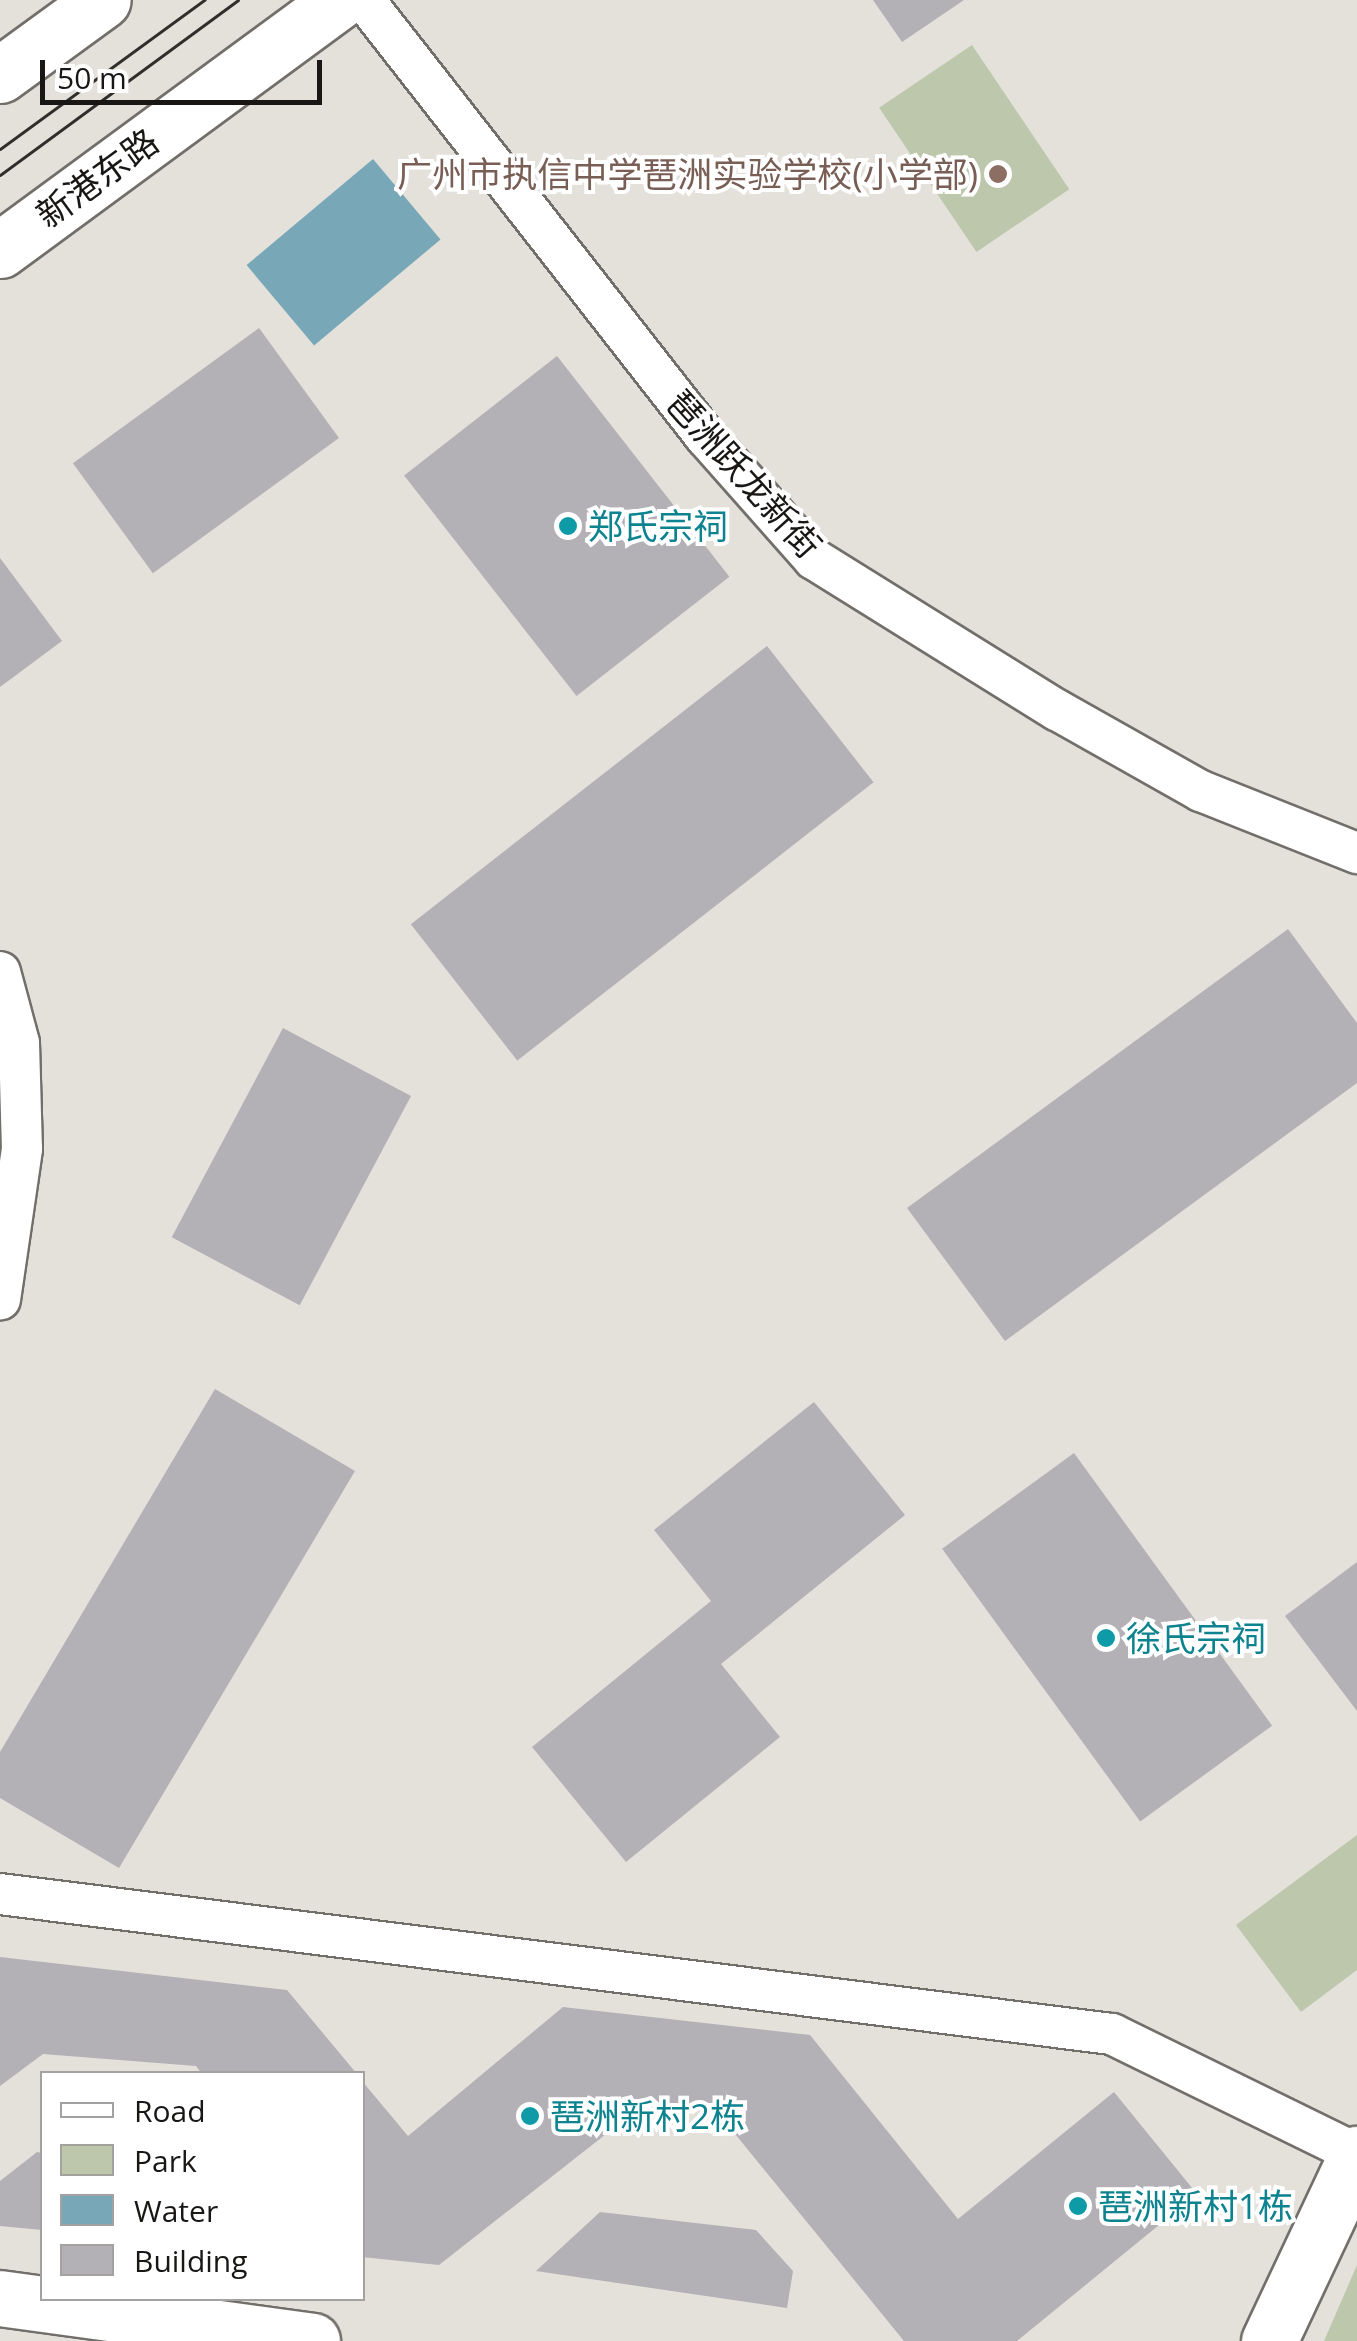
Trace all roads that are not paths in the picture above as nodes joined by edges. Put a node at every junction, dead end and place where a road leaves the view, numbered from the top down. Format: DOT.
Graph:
graph roads {
  1 [pos="103,0"];
  2 [pos="340,0"];
  3 [pos="364,0"];
  4 [pos="0,76"];
  5 [pos="0,250"];
  6 [pos="1357,853"];
  7 [pos="0,972"];
  8 [pos="0,1299"];
  9 [pos="0,1894"];
  10 [pos="1357,2154"];
  11 [pos="0,2298"];
  12 [pos="312,2341"];
  13 [pos="1269,2341"];
  1 -- 4 [label="main road"];
  2 -- 5 [label="main road, 新港东路"];
  3 -- 6 [label="street, 琶洲跃龙新街"];
  7 -- 8 [label="street"];
  9 -- 10 [label="street"];
  10 -- 13 [label="main road"];
  11 -- 12 [label="main road"];
}
